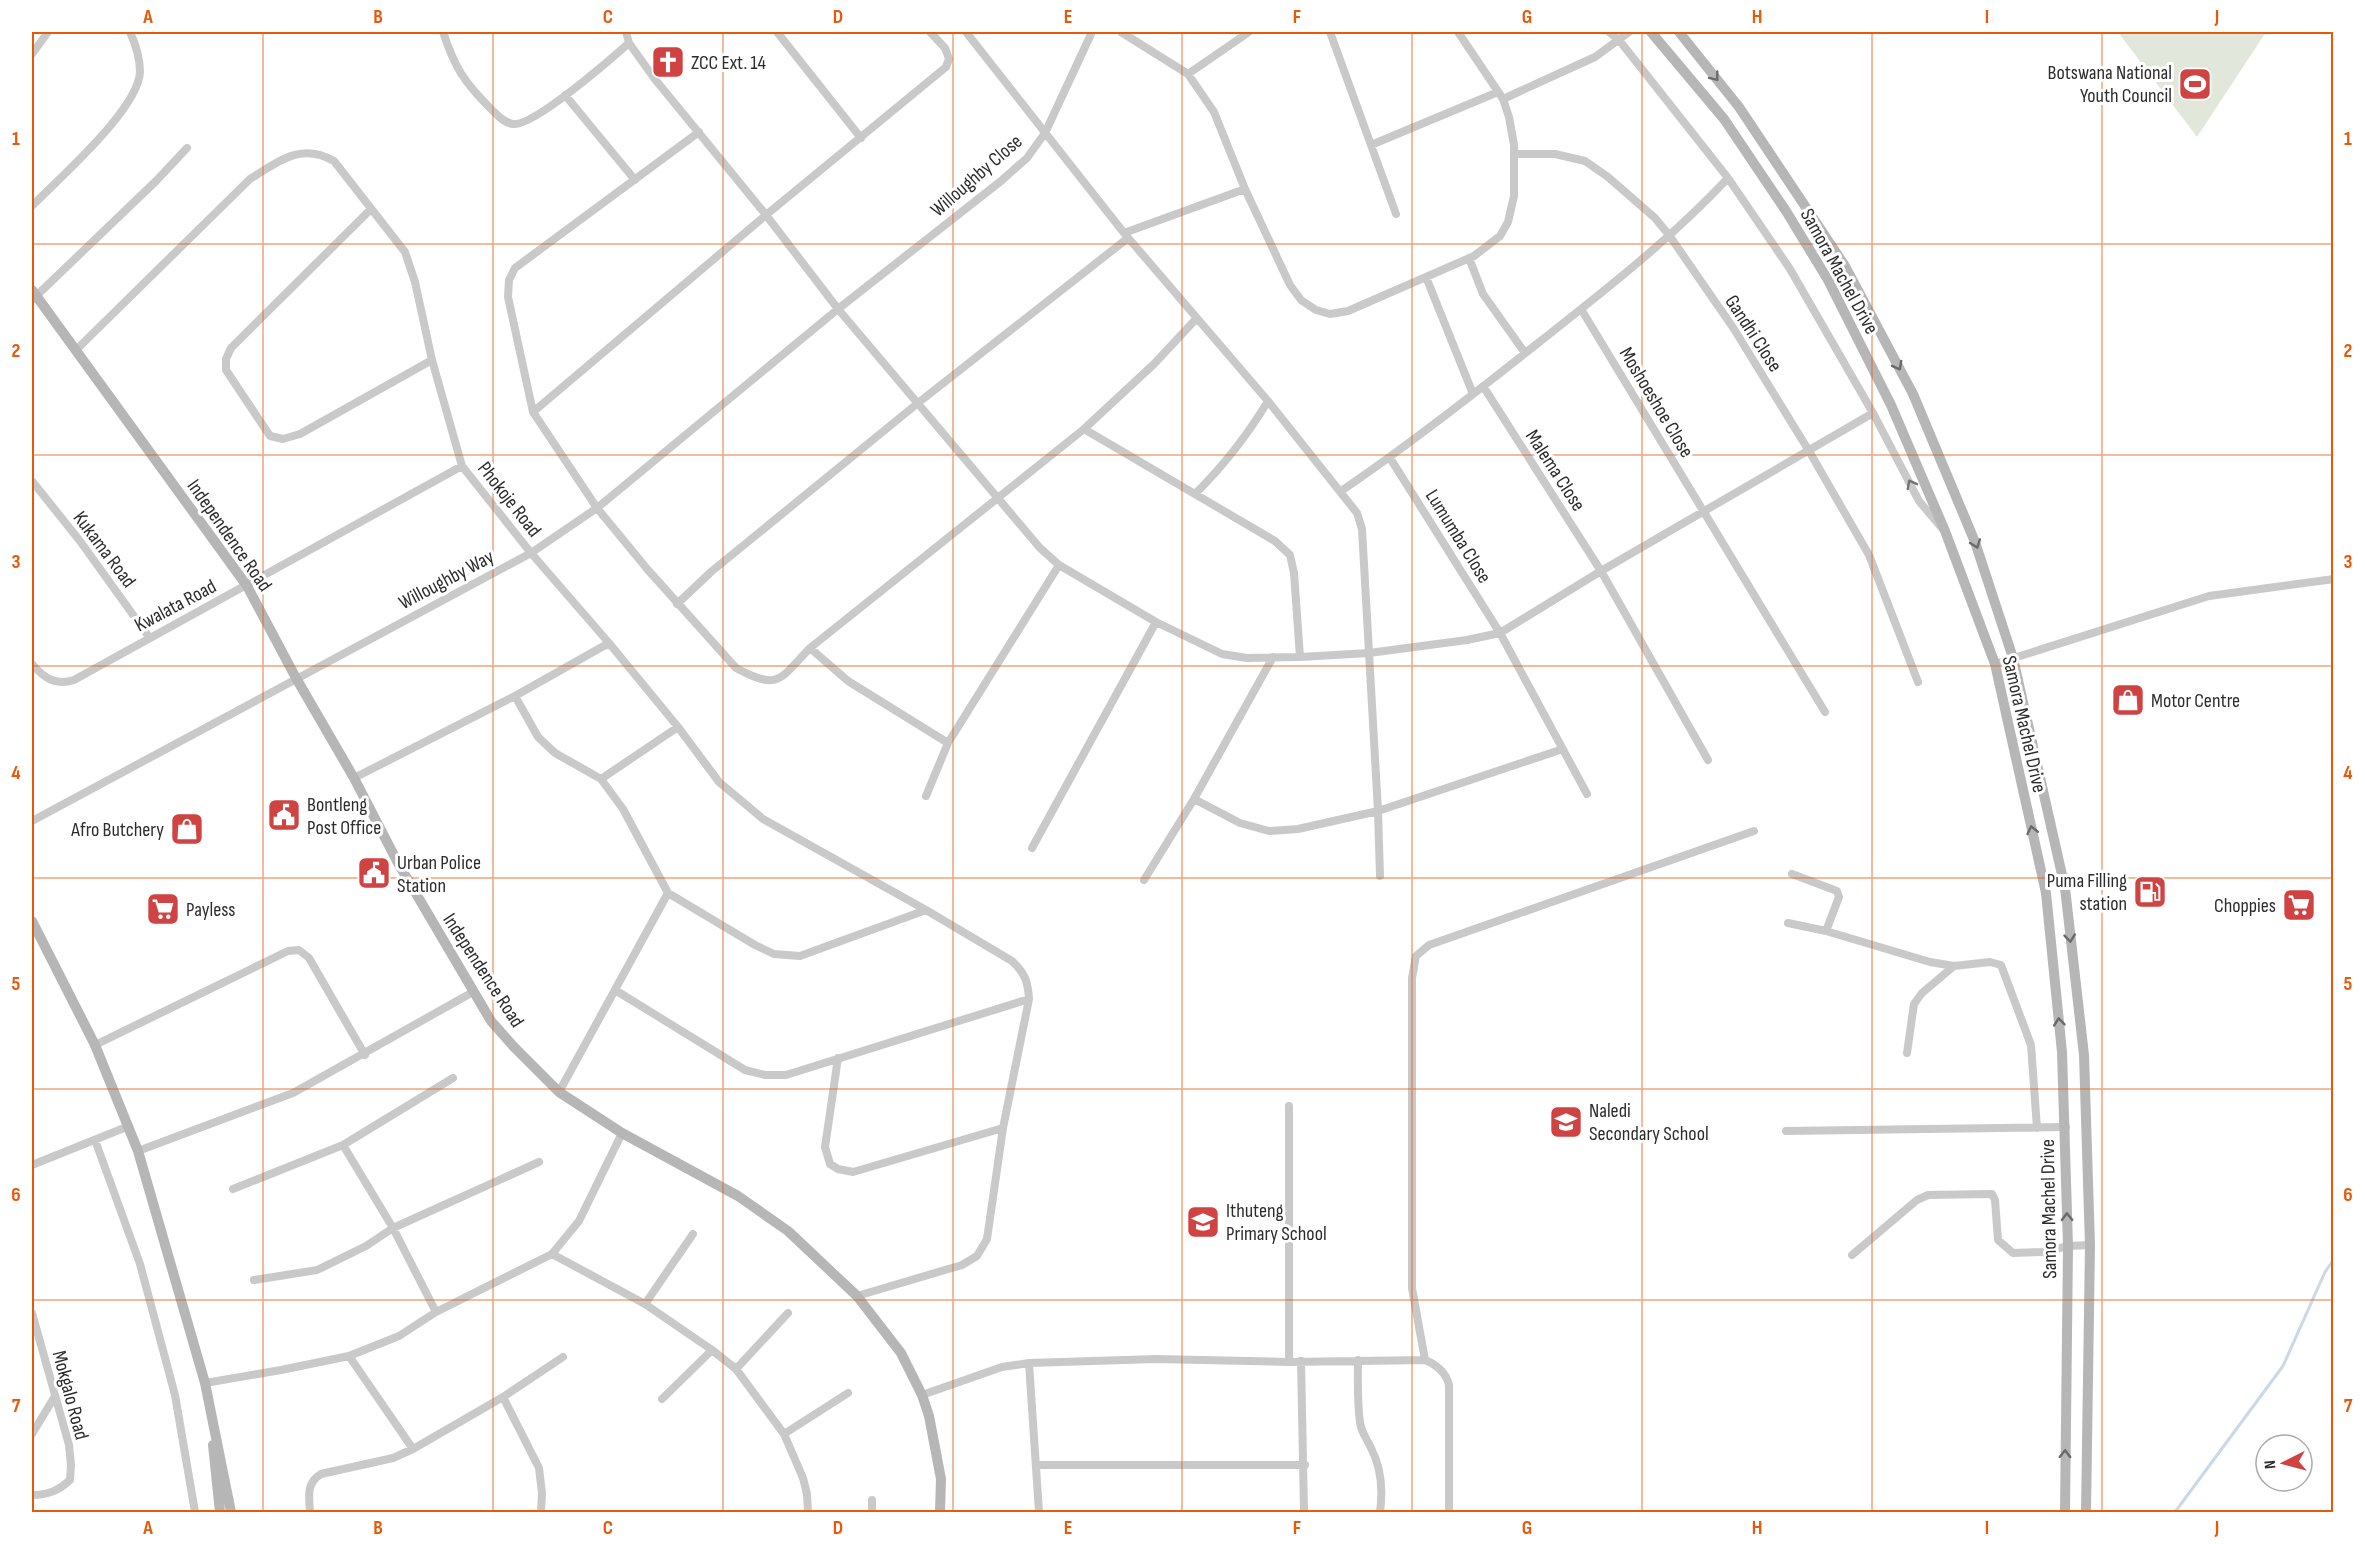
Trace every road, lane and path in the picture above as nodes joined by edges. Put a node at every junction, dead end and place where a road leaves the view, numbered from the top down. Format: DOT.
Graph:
graph roads {
  1 [pos="48,32"];
  2 [pos="130,32"];
  3 [pos="443,32"];
  4 [pos="626,32"];
  5 [pos="777,32"];
  6 [pos="930,32"];
  7 [pos="966,32"];
  8 [pos="1092,32"];
  9 [pos="1121,32"];
  10 [pos="1249,32"];
  11 [pos="1330,32"];
  12 [pos="1458,32"];
  13 [pos="1609,32"];
  14 [pos="1629,32"];
  15 [pos="1651,32"];
  16 [pos="1679,32"];
  17 [pos="1619,40"];
  18 [pos="629,44"];
  19 [pos="32,54"];
  20 [pos="1188,74"];
  21 [pos="565,95"];
  22 [pos="1500,95"];
  23 [pos="699,132"];
  24 [pos="1045,133"];
  25 [pos="861,138"];
  26 [pos="1371,145"];
  27 [pos="188,148"];
  28 [pos="1514,154"];
  29 [pos="1728,178"];
  30 [pos="635,180"];
  31 [pos="1245,189"];
  32 [pos="32,206"];
  33 [pos="371,209"];
  34 [pos="1396,214"];
  35 [pos="766,215"];
  36 [pos="1669,235"];
  37 [pos="1126,236"];
  38 [pos="1469,258"];
  39 [pos="1426,277"];
  40 [pos="33,295"];
  41 [pos="838,309"];
  42 [pos="1581,309"];
  43 [pos="1196,319"];
  44 [pos="76,351"];
  45 [pos="1525,353"];
  46 [pos="432,360"];
  47 [pos="1484,386"];
  48 [pos="1473,394"];
  49 [pos="1268,401"];
  50 [pos="918,403"];
  51 [pos="533,412"];
  52 [pos="1874,413"];
  53 [pos="1084,429"];
  54 [pos="1809,451"];
  55 [pos="1390,458"];
  56 [pos="462,466"];
  57 [pos="32,481"];
  58 [pos="1341,491"];
  59 [pos="1196,493"];
  60 [pos="997,497"];
  61 [pos="597,508"];
  62 [pos="1705,512"];
  63 [pos="1945,531"];
  64 [pos="531,554"];
  65 [pos="1059,564"];
  66 [pos="1601,571"];
  67 [pos="2334,579"];
  68 [pos="247,586"];
  69 [pos="677,604"];
  70 [pos="1156,622"];
  71 [pos="1500,633"];
  72 [pos="149,638"];
  73 [pos="609,643"];
  74 [pos="810,648"];
  75 [pos="1369,653"];
  76 [pos="1273,657"];
  77 [pos="1300,657"];
  78 [pos="2013,658"];
  79 [pos="32,664"];
  80 [pos="1995,664"];
  81 [pos="296,678"];
  82 [pos="1917,682"];
  83 [pos="515,696"];
  84 [pos="1825,712"];
  85 [pos="678,727"];
  86 [pos="948,743"];
  87 [pos="1563,749"];
  88 [pos="1708,760"];
  89 [pos="354,778"];
  90 [pos="601,779"];
  91 [pos="1587,794"];
  92 [pos="926,796"];
  93 [pos="1194,799"];
  94 [pos="1378,812"];
  95 [pos="32,821"];
  96 [pos="1754,831"];
  97 [pos="1032,848"];
  98 [pos="1792,874"];
  99 [pos="1380,876"];
  100 [pos="1144,880"];
  101 [pos="668,893"];
  102 [pos="926,910"];
  103 [pos="32,921"];
  104 [pos="1788,923"];
  105 [pos="1826,931"];
  106 [pos="1954,966"];
  107 [pos="615,990"];
  108 [pos="473,992"];
  109 [pos="1029,999"];
  110 [pos="95,1045"];
  111 [pos="1907,1053"];
  112 [pos="365,1055"];
  113 [pos="838,1058"];
  114 [pos="453,1078"];
  115 [pos="559,1092"];
  116 [pos="1289,1106"];
  117 [pos="129,1126"];
  118 [pos="2066,1127"];
  119 [pos="1003,1128"];
  120 [pos="2037,1128"];
  121 [pos="1786,1131"];
  122 [pos="622,1133"];
  123 [pos="95,1140"];
  124 [pos="343,1145"];
  125 [pos="138,1151"];
  126 [pos="539,1162"];
  127 [pos="32,1165"];
  128 [pos="232,1189"];
  129 [pos="393,1228"];
  130 [pos="693,1234"];
  131 [pos="2090,1245"];
  132 [pos="2068,1246"];
  133 [pos="552,1254"];
  134 [pos="1852,1255"];
  135 [pos="254,1280"];
  136 [pos="857,1296"];
  137 [pos="645,1304"];
  138 [pos="436,1312"];
  139 [pos="788,1312"];
  140 [pos="32,1314"];
  141 [pos="712,1350"];
  142 [pos="349,1356"];
  143 [pos="563,1357"];
  144 [pos="1358,1360"];
  145 [pos="1425,1360"];
  146 [pos="1301,1361"];
  147 [pos="1290,1362"];
  148 [pos="1029,1363"];
  149 [pos="736,1369"];
  150 [pos="205,1383"];
  151 [pos="848,1393"];
  152 [pos="922,1395"];
  153 [pos="55,1396"];
  154 [pos="503,1397"];
  155 [pos="662,1399"];
  156 [pos="215,1433"];
  157 [pos="32,1434"];
  158 [pos="784,1434"];
  159 [pos="413,1449"];
  160 [pos="1036,1465"];
  161 [pos="1305,1465"];
  162 [pos="32,1495"];
  163 [pos="872,1500"];
  164 [pos="195,1512"];
  165 [pos="220,1512"];
  166 [pos="231,1512"];
  167 [pos="310,1512"];
  168 [pos="541,1512"];
  169 [pos="808,1512"];
  170 [pos="872,1512"];
  171 [pos="940,1512"];
  172 [pos="1039,1512"];
  173 [pos="1304,1512"];
  174 [pos="1380,1512"];
  175 [pos="1449,1512"];
  176 [pos="2065,1512"];
  177 [pos="2086,1512"];
  1 -- 19 [label="street"];
  2 -- 32 [label="street"];
  3 -- 21 [label="street"];
  4 -- 18 [label="street"];
  5 -- 25 [label="street"];
  6 -- 25 [label="street"];
  7 -- 24 [label="street"];
  8 -- 24 [label="street, Willoughby Close"];
  9 -- 20 [label="street"];
  10 -- 20 [label="street"];
  11 -- 26 [label="street"];
  12 -- 22 [label="street"];
  13 -- 17 [label="street"];
  14 -- 17 [label="street"];
  15 -- 63 [label="main road, Samora Machel Drive"];
  16 -- 78 [label="main road, Samora Machel Drive, one-way"];
  17 -- 22 [label="street"];
  17 -- 29 [label="street"];
  18 -- 21 [label="street"];
  18 -- 23 [label="street"];
  20 -- 31 [label="street"];
  21 -- 30 [label="street"];
  22 -- 26 [label="street"];
  22 -- 28 [label="street"];
  23 -- 30 [label="street"];
  23 -- 35 [label="street"];
  24 -- 37 [label="street"];
  24 -- 41 [label="street, Willoughby Close"];
  25 -- 35 [label="street"];
  26 -- 34 [label="street"];
  27 -- 40 [label="street"];
  28 -- 36 [label="street, Gandhi Close"];
  28 -- 38 [label="street"];
  29 -- 36 [label="street"];
  29 -- 52 [label="street"];
  30 -- 51 [label="street"];
  31 -- 37 [label="street"];
  31 -- 39 [label="street"];
  33 -- 44 [label="street"];
  33 -- 46 [label="street"];
  33 -- 46 [label="street"];
  35 -- 41 [label="street"];
  35 -- 51 [label="street"];
  36 -- 42 [label="street"];
  36 -- 54 [label="street, Gandhi Close"];
  37 -- 43 [label="street"];
  37 -- 50 [label="street"];
  38 -- 39 [label="street"];
  38 -- 45 [label="street"];
  39 -- 48 [label="street"];
  40 -- 44 [label="main road, Independence Road"];
  41 -- 50 [label="street"];
  41 -- 61 [label="street, Willoughby Way"];
  42 -- 45 [label="street"];
  42 -- 62 [label="street, Moshoeshoe Close"];
  43 -- 49 [label="street"];
  43 -- 53 [label="street"];
  44 -- 68 [label="main road, Independence Road"];
  45 -- 47 [label="street"];
  46 -- 56 [label="street"];
  47 -- 48 [label="street"];
  47 -- 66 [label="street, Malema Close"];
  48 -- 55 [label="street"];
  49 -- 58 [label="street"];
  49 -- 59 [label="street"];
  50 -- 60 [label="street"];
  50 -- 69 [label="street"];
  51 -- 61 [label="street"];
  52 -- 54 [label="street"];
  63 -- 52 [label="street, one-way"];
  53 -- 59 [label="street"];
  53 -- 60 [label="street"];
  54 -- 62 [label="street"];
  54 -- 82 [label="street, Gandhi Close"];
  55 -- 58 [label="street"];
  55 -- 71 [label="street, Lumumba Close"];
  56 -- 64 [label="street, Phokoje Road"];
  56 -- 68 [label="street, Kwalata Road"];
  57 -- 72 [label="street, Kukama Road"];
  58 -- 75 [label="street"];
  59 -- 77 [label="street"];
  60 -- 65 [label="street"];
  60 -- 74 [label="street"];
  61 -- 64 [label="street, Willoughby Way"];
  61 -- 69 [label="street"];
  62 -- 66 [label="street"];
  62 -- 84 [label="street, Moshoeshoe Close"];
  63 -- 80 [label="main road, Samora Machel Drive"];
  64 -- 73 [label="street, Phokoje Road"];
  64 -- 81 [label="street, Willoughby Way"];
  65 -- 70 [label="street"];
  65 -- 86 [label="street"];
  66 -- 71 [label="street"];
  66 -- 88 [label="street, Malema Close"];
  67 -- 78 [label="street"];
  68 -- 72 [label="street, Kwalata Road"];
  68 -- 81 [label="main road, Independence Road"];
  69 -- 74 [label="street"];
  70 -- 76 [label="street"];
  70 -- 97 [label="street"];
  71 -- 75 [label="street"];
  71 -- 87 [label="street, Lumumba Close"];
  72 -- 79 [label="street, Kwalata Road"];
  73 -- 83 [label="street"];
  73 -- 85 [label="street, Phokoje Road"];
  74 -- 86 [label="street"];
  75 -- 77 [label="street"];
  75 -- 94 [label="street"];
  76 -- 77 [label="street"];
  76 -- 93 [label="street"];
  78 -- 80 [label="street"];
  78 -- 131 [label="main road, Samora Machel Drive, one-way"];
  118 -- 80 [label="main road, Samora Machel Drive, one-way"];
  81 -- 89 [label="main road, Independence Road"];
  81 -- 95 [label="street, Willoughby Way"];
  83 -- 89 [label="street"];
  83 -- 90 [label="street"];
  85 -- 90 [label="street"];
  85 -- 102 [label="street, Phokoje Road"];
  86 -- 92 [label="street"];
  87 -- 91 [label="street, Lumumba Close"];
  87 -- 94 [label="street"];
  89 -- 108 [label="main road, Independence Road"];
  90 -- 101 [label="street"];
  93 -- 94 [label="street"];
  93 -- 100 [label="street"];
  94 -- 99 [label="street"];
  96 -- 145 [label="street"];
  98 -- 105 [label="street"];
  101 -- 102 [label="street"];
  101 -- 107 [label="street"];
  102 -- 109 [label="street, Phokoje Road"];
  103 -- 110 [label="main road"];
  104 -- 105 [label="street"];
  105 -- 106 [label="street"];
  106 -- 111 [label="street"];
  106 -- 120 [label="street"];
  107 -- 113 [label="street"];
  107 -- 115 [label="street"];
  108 -- 112 [label="street"];
  108 -- 115 [label="main road, Independence Road"];
  109 -- 113 [label="street"];
  109 -- 119 [label="street"];
  110 -- 112 [label="street"];
  110 -- 117 [label="main road"];
  112 -- 125 [label="street"];
  113 -- 119 [label="street"];
  114 -- 124 [label="street"];
  115 -- 122 [label="main road, Independence Road"];
  116 -- 147 [label="street"];
  117 -- 123 [label="street"];
  117 -- 125 [label="main road"];
  118 -- 120 [label="street"];
  132 -- 118 [label="main road, Samora Machel Drive, one-way"];
  119 -- 136 [label="street"];
  120 -- 121 [label="street"];
  122 -- 133 [label="street"];
  122 -- 136 [label="main road, Independence Road"];
  123 -- 127 [label="street"];
  123 -- 164 [label="street"];
  124 -- 128 [label="street"];
  124 -- 129 [label="street"];
  125 -- 150 [label="main road"];
  126 -- 129 [label="street"];
  129 -- 135 [label="street"];
  129 -- 138 [label="street"];
  130 -- 137 [label="street"];
  131 -- 132 [label="street"];
  131 -- 177 [label="main road, Samora Machel Drive"];
  132 -- 134 [label="street"];
  176 -- 132 [label="main road, Samora Machel Drive, one-way"];
  133 -- 137 [label="street"];
  133 -- 138 [label="street"];
  136 -- 152 [label="main road, Independence Road"];
  137 -- 141 [label="street"];
  138 -- 142 [label="street"];
  139 -- 149 [label="street"];
  140 -- 153 [label="street, Mokgalo Road"];
  141 -- 149 [label="street"];
  141 -- 155 [label="street"];
  142 -- 150 [label="street"];
  142 -- 159 [label="street"];
  143 -- 154 [label="street"];
  144 -- 145 [label="street"];
  144 -- 146 [label="street"];
  144 -- 174 [label="street"];
  145 -- 175 [label="street"];
  146 -- 147 [label="street"];
  146 -- 161 [label="street"];
  147 -- 148 [label="street"];
  148 -- 152 [label="street"];
  148 -- 160 [label="street"];
  149 -- 158 [label="street"];
  150 -- 156 [label="main road"];
  151 -- 158 [label="street"];
  152 -- 171 [label="main road, Independence Road"];
  153 -- 157 [label="street"];
  153 -- 162 [label="street, Mokgalo Road"];
  154 -- 159 [label="street"];
  154 -- 168 [label="street"];
  156 -- 165 [label="main road"];
  156 -- 166 [label="main road"];
  158 -- 169 [label="street"];
  159 -- 167 [label="street"];
  160 -- 161 [label="street"];
  160 -- 172 [label="street"];
  161 -- 173 [label="street"];
  163 -- 170 [label="street"];
}
